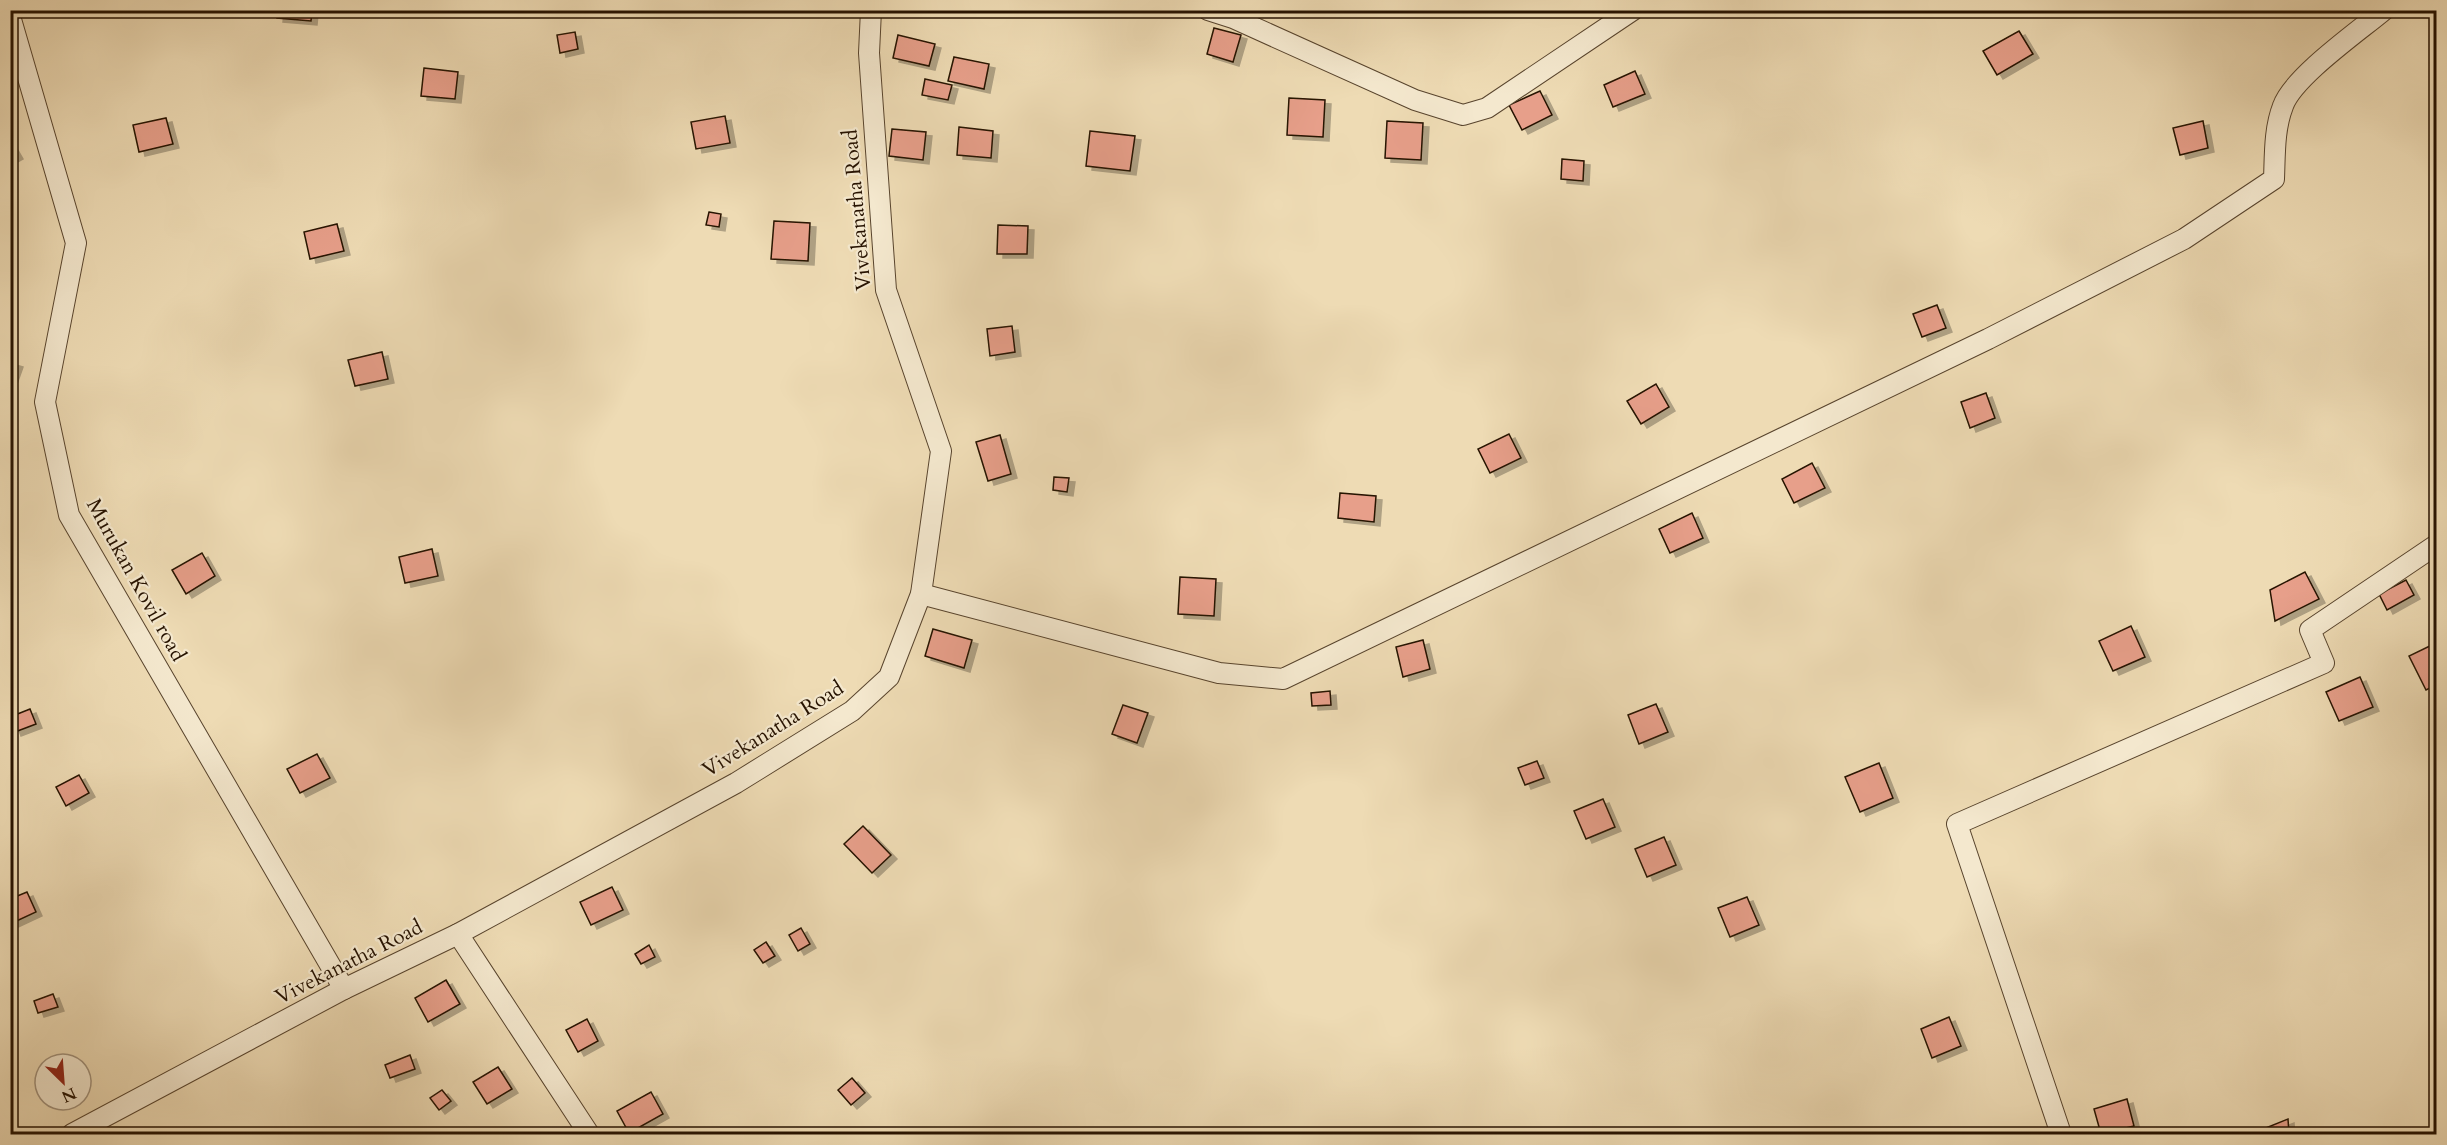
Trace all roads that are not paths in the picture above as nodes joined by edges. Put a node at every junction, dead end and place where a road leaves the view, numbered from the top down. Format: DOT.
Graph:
graph roads {
  1 [pos="871,10"];
  2 [pos="1208,10"];
  3 [pos="1633,10"];
  4 [pos="2384,10"];
  5 [pos="10,16"];
  6 [pos="2436,545"];
  7 [pos="921,594"];
  8 [pos="458,934"];
  9 [pos="344,989"];
  10 [pos="72,1134"];
  11 [pos="589,1134"];
  12 [pos="2061,1134"];
  1 -- 7 [label="street, Vivekanatha Road"];
  2 -- 3 [label="street"];
  4 -- 7 [label="street"];
  5 -- 9 [label="street, Murukan Kovil road"];
  6 -- 12 [label="street"];
  7 -- 8 [label="street, Vivekanatha Road"];
  8 -- 9 [label="street, Vivekanatha Road"];
  8 -- 11 [label="street"];
  9 -- 10 [label="street, Vivekanatha Road"];
}
